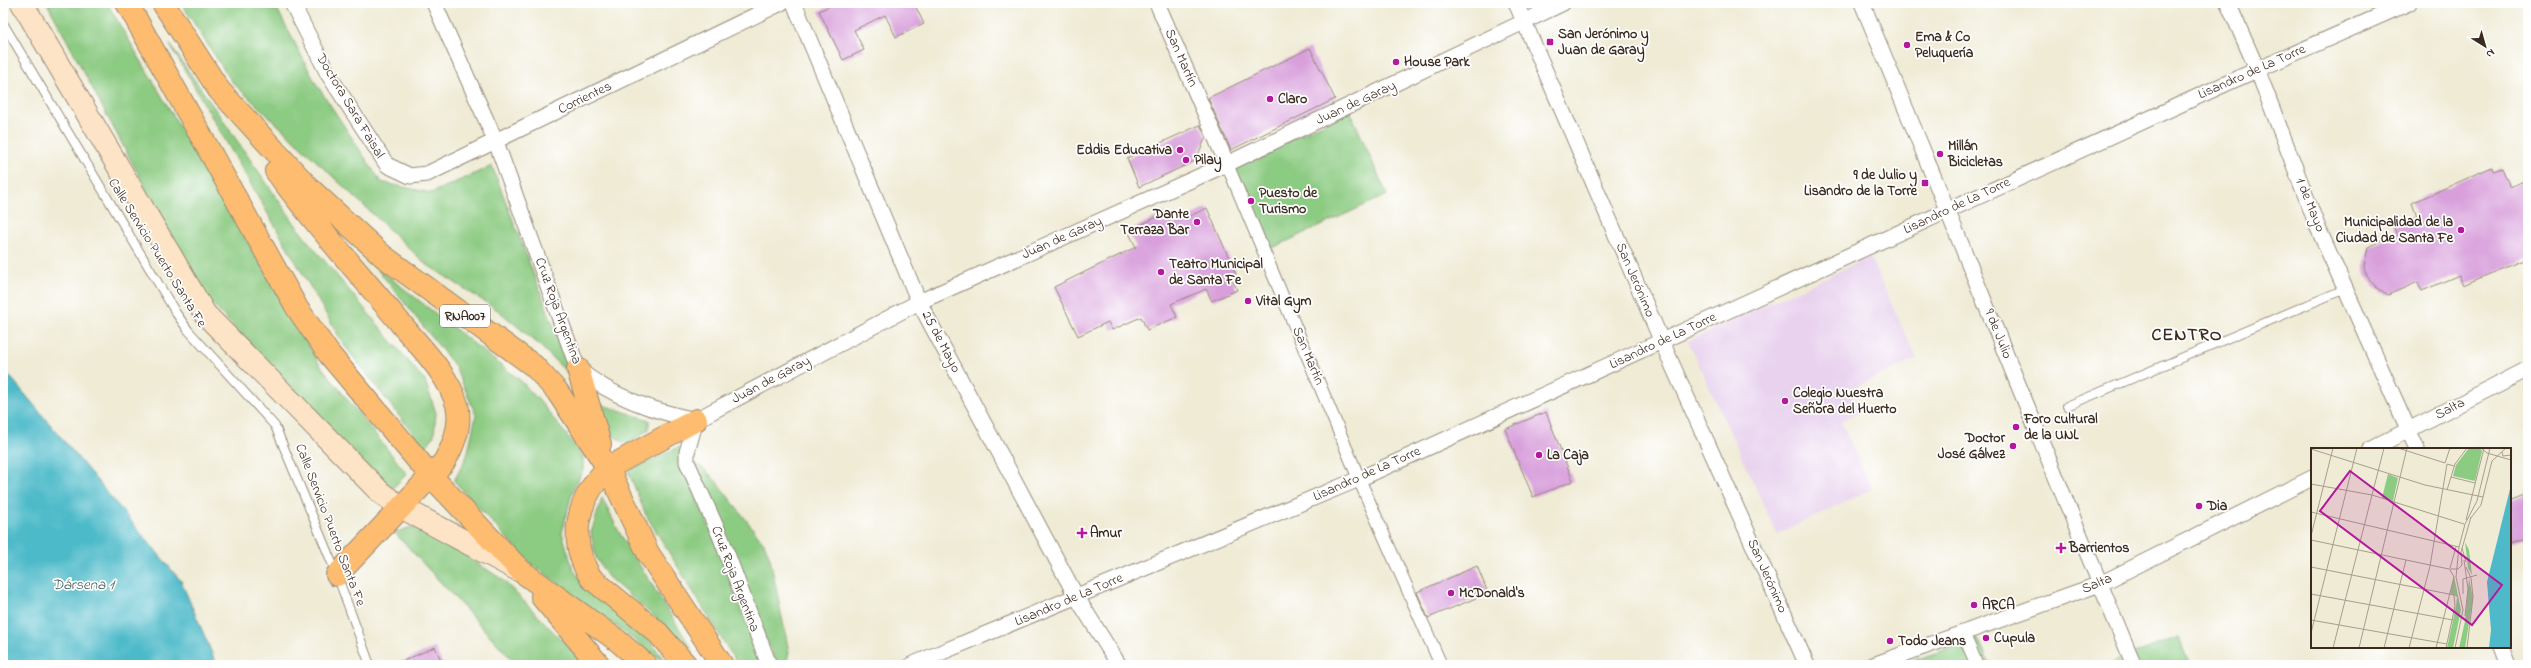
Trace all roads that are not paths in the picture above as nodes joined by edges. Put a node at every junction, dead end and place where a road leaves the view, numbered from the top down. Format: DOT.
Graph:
graph roads {
  1 [pos="22,3"];
  2 [pos="127,3"];
  3 [pos="163,3"];
  4 [pos="292,3"];
  5 [pos="434,3"];
  6 [pos="781,3"];
  7 [pos="794,3"];
  8 [pos="1157,3"];
  9 [pos="1516,3"];
  10 [pos="1563,3"];
  11 [pos="1862,3"];
  12 [pos="2228,3"];
  13 [pos="2409,3"];
  14 [pos="3,23"];
  15 [pos="1524,23"];
  16 [pos="2257,69"];
  17 [pos="219,90"];
  18 [pos="496,142"];
  19 [pos="1228,164"];
  20 [pos="387,165"];
  21 [pos="1948,210"];
  22 [pos="2345,289"];
  23 [pos="919,302"];
  24 [pos="1662,342"];
  25 [pos="578,369"];
  26 [pos="2528,369"];
  27 [pos="2067,406"];
  28 [pos="696,420"];
  29 [pos="2409,430"];
  30 [pos="2373,448"];
  31 [pos="2417,448"];
  32 [pos="608,468"];
  33 [pos="431,476"];
  34 [pos="1359,478"];
  35 [pos="2311,478"];
  36 [pos="401,508"];
  37 [pos="521,571"];
  38 [pos="337,574"];
  39 [pos="2100,584"];
  40 [pos="1076,596"];
  41 [pos="1963,633"];
  42 [pos="2502,648"];
  43 [pos="370,665"];
  44 [pos="599,665"];
  45 [pos="646,665"];
  46 [pos="686,665"];
  47 [pos="722,665"];
  48 [pos="769,665"];
  49 [pos="911,665"];
  50 [pos="1119,665"];
  51 [pos="1441,665"];
  52 [pos="1807,665"];
  53 [pos="1873,665"];
  54 [pos="1977,665"];
  55 [pos="2134,665"];
  56 [pos="2509,665"];
  1 -- 36 [label="main road"];
  2 -- 33 [label="highway"];
  3 -- 17 [label="highway, RNA007"];
  4 -- 20 [label="street, Doctora Sara Faisal"];
  5 -- 18 [label="street, Cruz Roja Argentina"];
  6 -- 18 [label="street, Corrientes"];
  7 -- 23 [label="street, 25 de Mayo"];
  8 -- 19 [label="street, San Martín"];
  9 -- 15 [label="street, San Jerónimo"];
  10 -- 15 [label="street, Juan de Garay"];
  11 -- 21 [label="street, 9 de Julio"];
  12 -- 16 [label="street, 1 de Mayo"];
  13 -- 16 [label="street, Lisandro de La Torre"];
  14 -- 38 [label="lane, Calle Servicio Puerto Santa Fe"];
  15 -- 19 [label="street, Juan de Garay"];
  15 -- 24 [label="street, San Jerónimo"];
  16 -- 21 [label="street, Lisandro de La Torre"];
  16 -- 22 [label="street, 1 de Mayo"];
  17 -- 32 [label="highway, RNA007"];
  17 -- 33 [label="highway"];
  18 -- 20 [label="street, Corrientes"];
  18 -- 25 [label="street, Cruz Roja Argentina"];
  19 -- 23 [label="street, Juan de Garay"];
  19 -- 34 [label="street, San Martín"];
  21 -- 24 [label="street, Lisandro de La Torre"];
  21 -- 39 [label="street, 9 de Julio"];
  22 -- 27 [label="lane"];
  22 -- 29 [label="street, 1 de Mayo"];
  23 -- 28 [label="street, Juan de Garay"];
  23 -- 40 [label="street, 25 de Mayo"];
  24 -- 34 [label="street, Lisandro de La Torre"];
  24 -- 52 [label="street, San Jerónimo"];
  25 -- 28 [label="street, Cruz Roja Argentina"];
  25 -- 32 [label="highway"];
  26 -- 29 [label="street, Salta"];
  28 -- 32 [label="highway"];
  28 -- 48 [label="street, Cruz Roja Argentina"];
  29 -- 30 [label="street, Salta"];
  29 -- 31 [label="street, 1 de Mayo"];
  32 -- 46 [label="highway"];
  32 -- 47 [label="highway, RNA007"];
  33 -- 36 [label="highway"];
  33 -- 37 [label="highway"];
  34 -- 40 [label="street, Lisandro de La Torre"];
  34 -- 51 [label="street, San Martín"];
  35 -- 39 [label="street, Salta"];
  36 -- 37 [label="main road"];
  36 -- 38 [label="highway"];
  37 -- 44 [label="highway"];
  37 -- 45 [label="highway"];
  38 -- 43 [label="lane, Calle Servicio Puerto Santa Fe"];
  39 -- 41 [label="street, Salta"];
  39 -- 55 [label="street, 9 de Julio"];
  40 -- 49 [label="street, Lisandro de La Torre"];
  40 -- 50 [label="street, 25 de Mayo"];
  41 -- 53 [label="street, Salta"];
  41 -- 54 [label="street"];
  42 -- 56 [label="street"];
}
